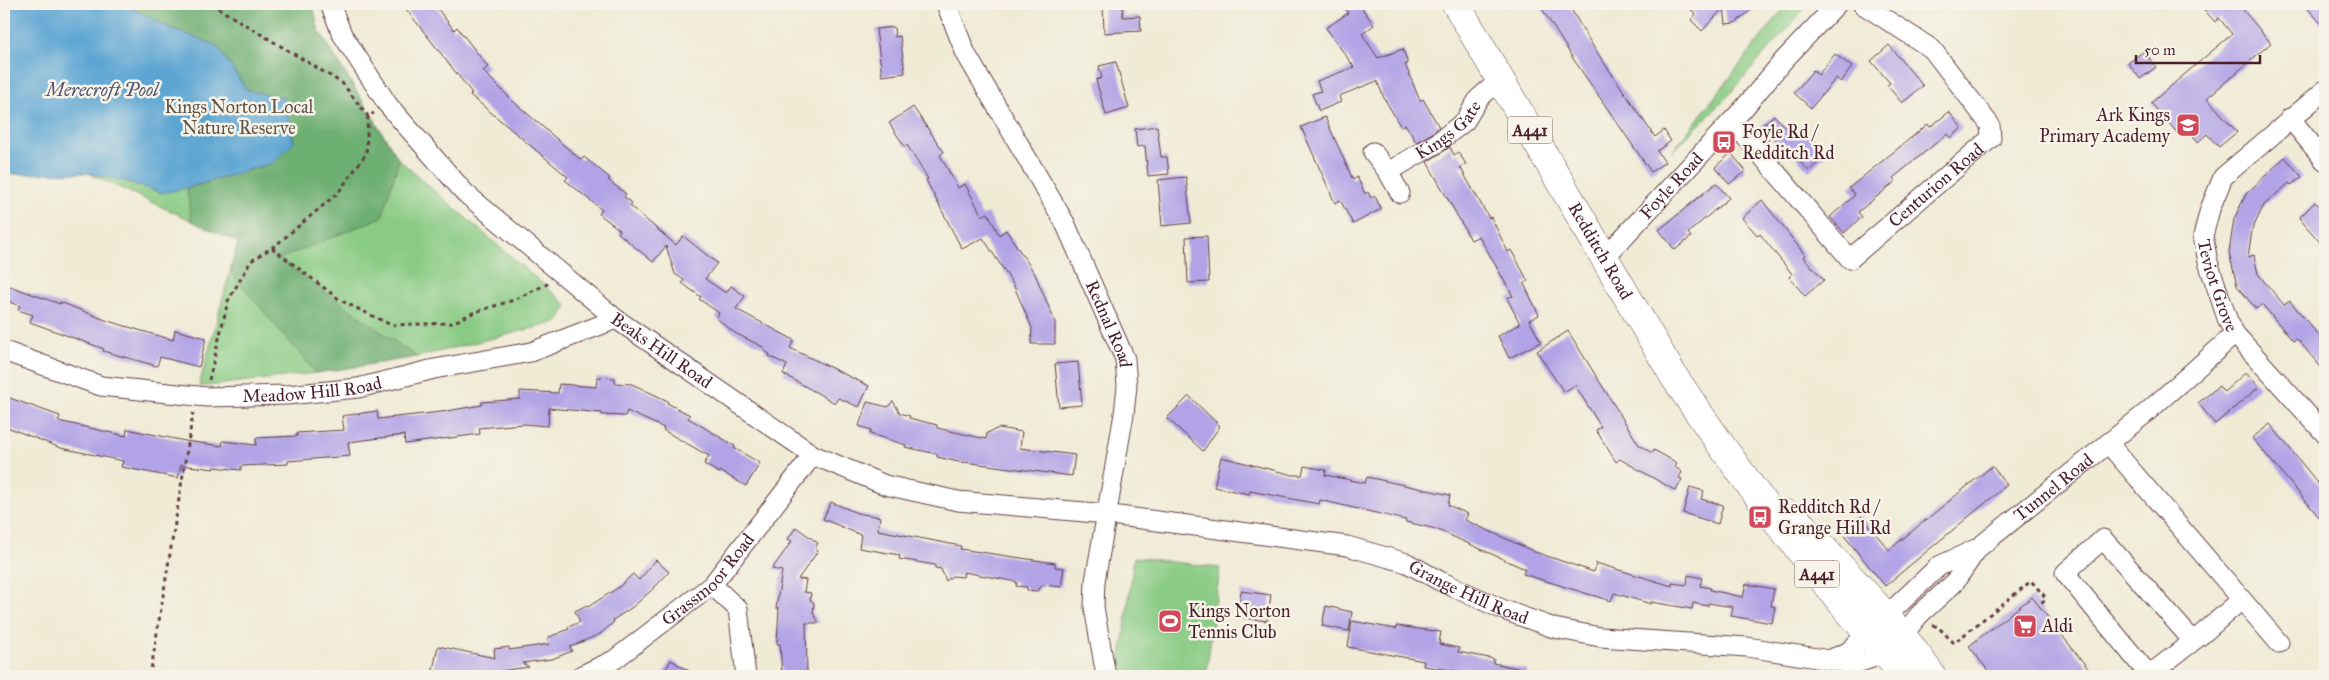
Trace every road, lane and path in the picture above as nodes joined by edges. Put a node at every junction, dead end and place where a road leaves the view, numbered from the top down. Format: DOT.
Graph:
graph roads {
  1 [pos="211,4"];
  2 [pos="330,4"];
  3 [pos="946,4"];
  4 [pos="1456,4"];
  5 [pos="1837,4"];
  6 [pos="1862,4"];
  7 [pos="1500,80"];
  8 [pos="2325,90"];
  9 [pos="388,106"];
  10 [pos="368,116"];
  11 [pos="2290,118"];
  12 [pos="1732,121"];
  13 [pos="1373,152"];
  14 [pos="2325,161"];
  15 [pos="1388,172"];
  16 [pos="1400,193"];
  17 [pos="272,248"];
  18 [pos="1606,256"];
  19 [pos="559,272"];
  20 [pos="616,319"];
  21 [pos="2236,334"];
  22 [pos="4,351"];
  23 [pos="201,397"];
  24 [pos="2325,434"];
  25 [pos="2108,443"];
  26 [pos="813,455"];
  27 [pos="1108,515"];
  28 [pos="1978,548"];
  29 [pos="712,586"];
  30 [pos="2241,600"];
  31 [pos="2039,606"];
  32 [pos="1930,625"];
  33 [pos="1884,634"];
  34 [pos="2193,641"];
  35 [pos="2279,643"];
  36 [pos="1831,659"];
  37 [pos="150,676"];
  38 [pos="580,676"];
  39 [pos="746,676"];
  40 [pos="1106,676"];
  41 [pos="1905,676"];
  42 [pos="1932,676"];
  1 -- 10 [label="path"];
  2 -- 9 [label="street, Beaks Hill Road"];
  3 -- 27 [label="street, Rednal Road"];
  4 -- 7 [label="highway, Redditch Road / A441"];
  5 -- 12 [label="street, Foyle Road"];
  6 -- 12 [label="street, Centurion Road"];
  7 -- 15 [label="street, Kings Gate"];
  7 -- 18 [label="highway, Redditch Road / A441"];
  8 -- 11 [label="street, Teviot Grove"];
  9 -- 10 [label="path"];
  9 -- 19 [label="street, Beaks Hill Road"];
  10 -- 17 [label="path"];
  11 -- 14 [label="street"];
  11 -- 21 [label="street, Teviot Grove"];
  12 -- 18 [label="street, Foyle Road"];
  13 -- 15 [label="street"];
  15 -- 16 [label="street"];
  17 -- 19 [label="path"];
  17 -- 23 [label="path"];
  18 -- 33 [label="highway, Redditch Road / A441"];
  19 -- 20 [label="street, Beaks Hill Road"];
  20 -- 23 [label="street, Meadow Hill Road"];
  20 -- 26 [label="street, Beaks Hill Road"];
  21 -- 24 [label="street, Teviot Grove"];
  21 -- 25 [label="street, Tunnel Road"];
  22 -- 23 [label="street, Meadow Hill Road"];
  23 -- 37 [label="path"];
  25 -- 28 [label="street, Tunnel Road"];
  25 -- 30 [label="street"];
  26 -- 27 [label="street, Beaks Hill Road"];
  26 -- 29 [label="street, Grassmoor Road"];
  27 -- 36 [label="street, Grange Hill Road"];
  27 -- 40 [label="street, Rednal Road"];
  28 -- 33 [label="street, Tunnel Road"];
  28 -- 33 [label="street"];
  29 -- 38 [label="street, Grassmoor Road"];
  29 -- 39 [label="street"];
  30 -- 34 [label="street"];
  30 -- 35 [label="street"];
  31 -- 32 [label="path"];
  33 -- 36 [label="street"];
  33 -- 36 [label="street, Grange Hill Road"];
  33 -- 41 [label="highway, Redditch Road / A441"];
  33 -- 42 [label="highway, Redditch Road / A441"];
  34 -- 34 [label="street"];
}
